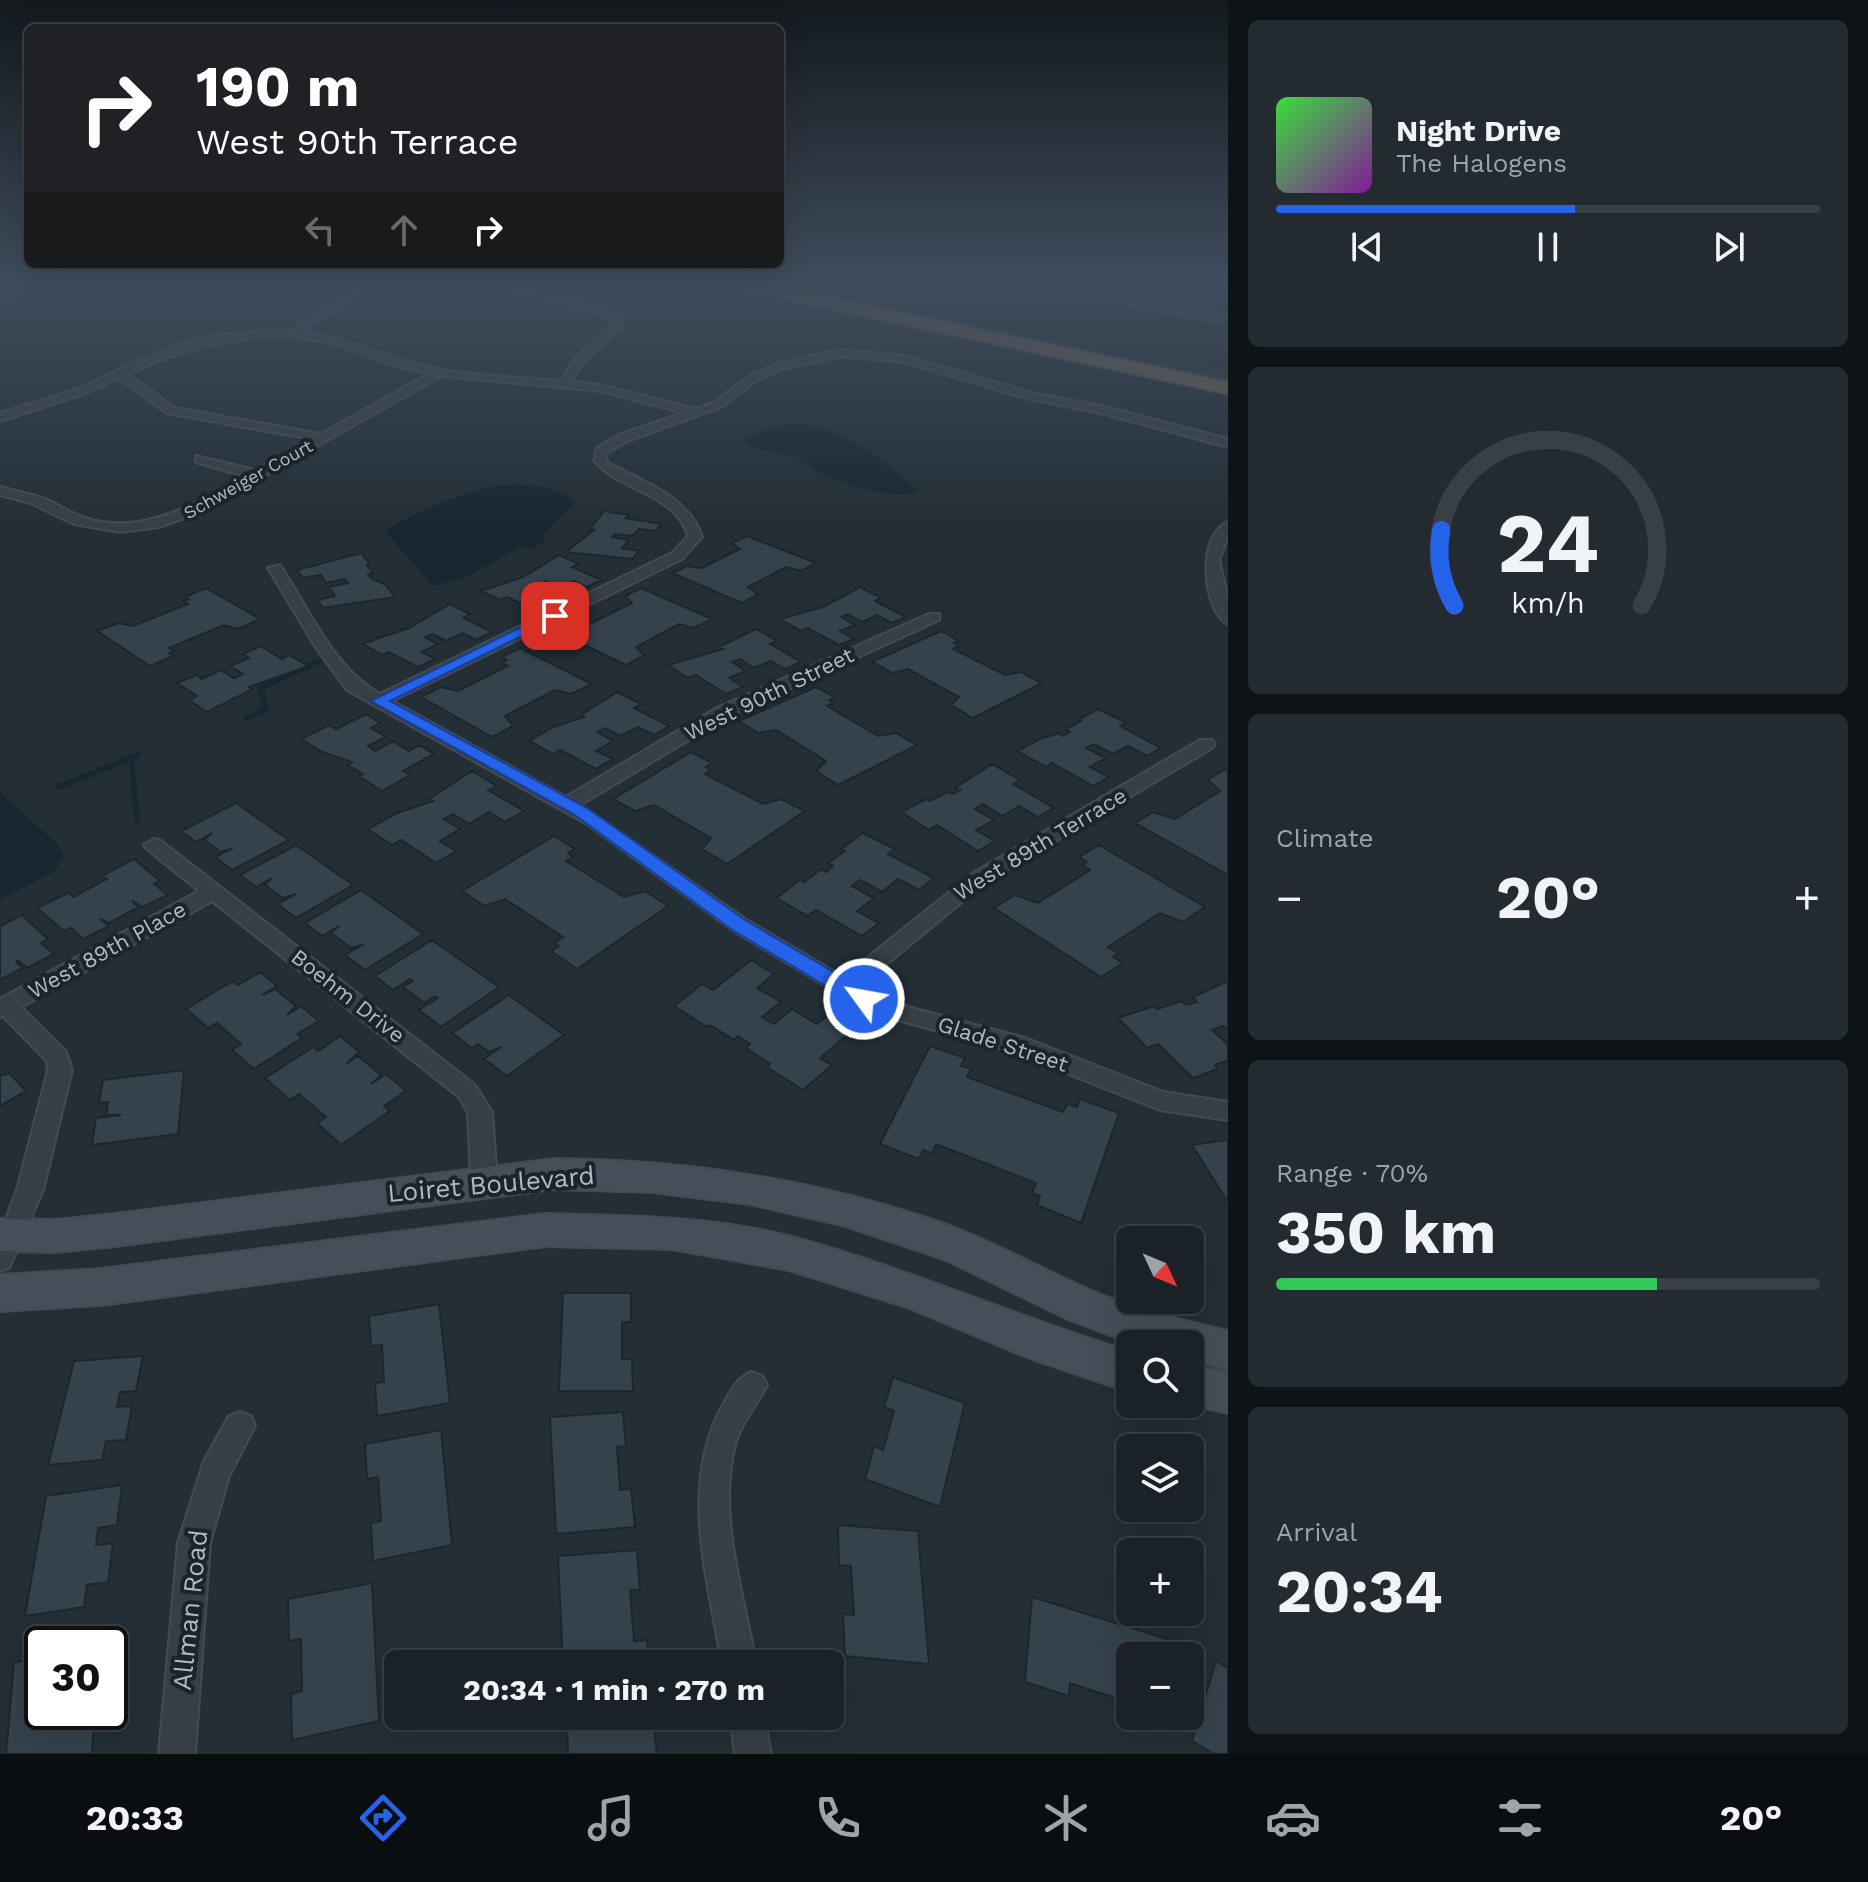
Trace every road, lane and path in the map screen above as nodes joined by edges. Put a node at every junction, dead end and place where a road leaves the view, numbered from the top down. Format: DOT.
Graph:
graph roads {
  1 [pos="139,364"];
  2 [pos="401,364"];
  3 [pos="577,364"];
  4 [pos="789,364"];
  5 [pos="921,364"];
  6 [pos="1115,364"];
  7 [pos="439,373"];
  8 [pos="117,374"];
  9 [pos="565,383"];
  10 [pos="1228,388"];
  11 [pos="699,413"];
  12 [pos="0,417"];
  13 [pos="323,438"];
  14 [pos="1228,443"];
  15 [pos="200,459"];
  16 [pos="254,474"];
  17 [pos="0,491"];
  18 [pos="1228,526"];
  19 [pos="275,568"];
  20 [pos="934,617"];
  21 [pos="1228,619"];
  22 [pos="379,701"];
  23 [pos="1206,744"];
  24 [pos="568,804"];
  25 [pos="154,845"];
  26 [pos="214,891"];
  27 [pos="845,987"];
  28 [pos="3,1007"];
  29 [pos="1228,1111"];
  30 [pos="484,1180"];
  31 [pos="5,1243"];
  32 [pos="0,1293"];
  33 [pos="1228,1350"];
  34 [pos="1116,1368"];
  35 [pos="752,1385"];
  36 [pos="1204,1388"];
  37 [pos="1228,1393"];
  38 [pos="240,1426"];
  39 [pos="737,1650"];
  40 [pos="749,1730"];
  41 [pos="177,1754"];
  42 [pos="753,1754"];
  1 -- 8 [label="street"];
  2 -- 7 [label="street"];
  3 -- 9 [label="street"];
  4 -- 11 [label="street"];
  5 -- 14 [label="street"];
  6 -- 10 [label="highway"];
  7 -- 9 [label="street"];
  7 -- 13 [label="street, Schweiger Court"];
  8 -- 12 [label="street"];
  8 -- 13 [label="street"];
  9 -- 11 [label="street"];
  11 -- 22 [label="street"];
  13 -- 16 [label="street, Schweiger Court"];
  15 -- 16 [label="street"];
  16 -- 17 [label="street, Schweiger Court"];
  18 -- 21 [label="street"];
  19 -- 22 [label="street, Glade Street"];
  20 -- 24 [label="street, West 90th Street"];
  22 -- 24 [label="street, Glade Street"];
  23 -- 27 [label="street, West 89th Terrace"];
  24 -- 27 [label="street, Glade Street"];
  25 -- 26 [label="street, Boehm Drive"];
  26 -- 28 [label="street, West 89th Place"];
  26 -- 30 [label="street, Boehm Drive"];
  27 -- 29 [label="street, Glade Street"];
  28 -- 31 [label="street"];
  30 -- 31 [label="street, Loiret Boulevard"];
  30 -- 33 [label="street, Loiret Boulevard"];
  32 -- 34 [label="street"];
  35 -- 39 [label="street"];
  36 -- 37 [label="street"];
  38 -- 41 [label="street, Allman Road"];
  40 -- 42 [label="street"];
}
